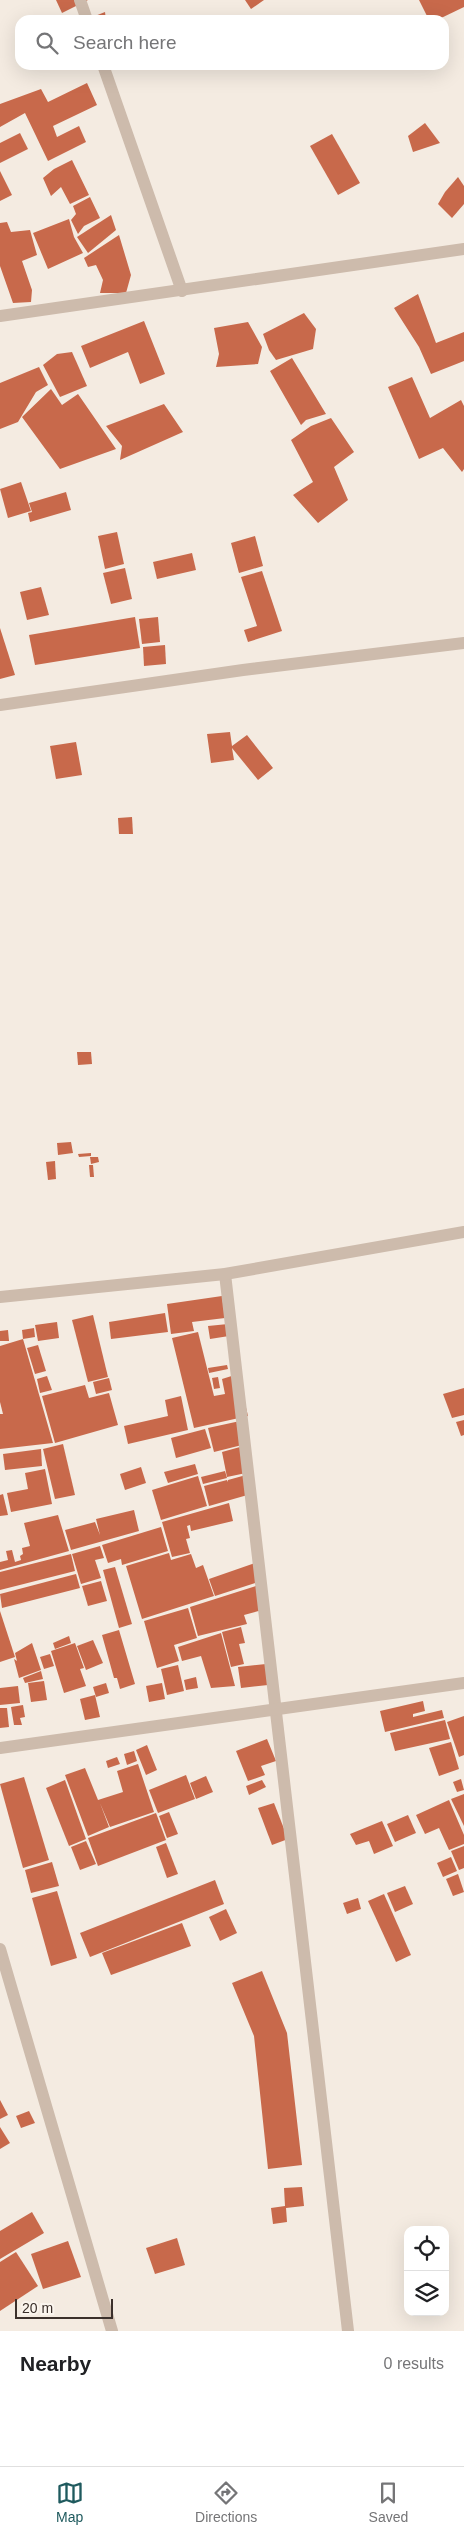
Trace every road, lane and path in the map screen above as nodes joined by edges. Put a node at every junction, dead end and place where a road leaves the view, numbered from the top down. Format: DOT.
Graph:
graph roads {
  1 [pos="80,0"];
  2 [pos="85,15"];
  3 [pos="104,70"];
  4 [pos="464,249"];
  5 [pos="182,291"];
  6 [pos="0,316"];
  7 [pos="464,643"];
  8 [pos="0,705"];
  9 [pos="464,1232"];
  10 [pos="224,1274"];
  11 [pos="0,1297"];
  12 [pos="464,1683"];
  13 [pos="276,1708"];
  14 [pos="0,1748"];
  15 [pos="0,1949"];
  16 [pos="112,2331"];
  17 [pos="348,2331"];
  1 -- 2 [label="street"];
  3 -- 5 [label="street"];
  4 -- 5 [label="street"];
  5 -- 6 [label="street"];
  7 -- 8 [label="street"];
  9 -- 10 [label="street"];
  10 -- 11 [label="street"];
  10 -- 13 [label="street"];
  12 -- 13 [label="street"];
  13 -- 14 [label="street"];
  13 -- 17 [label="street"];
  15 -- 16 [label="street"];
}
